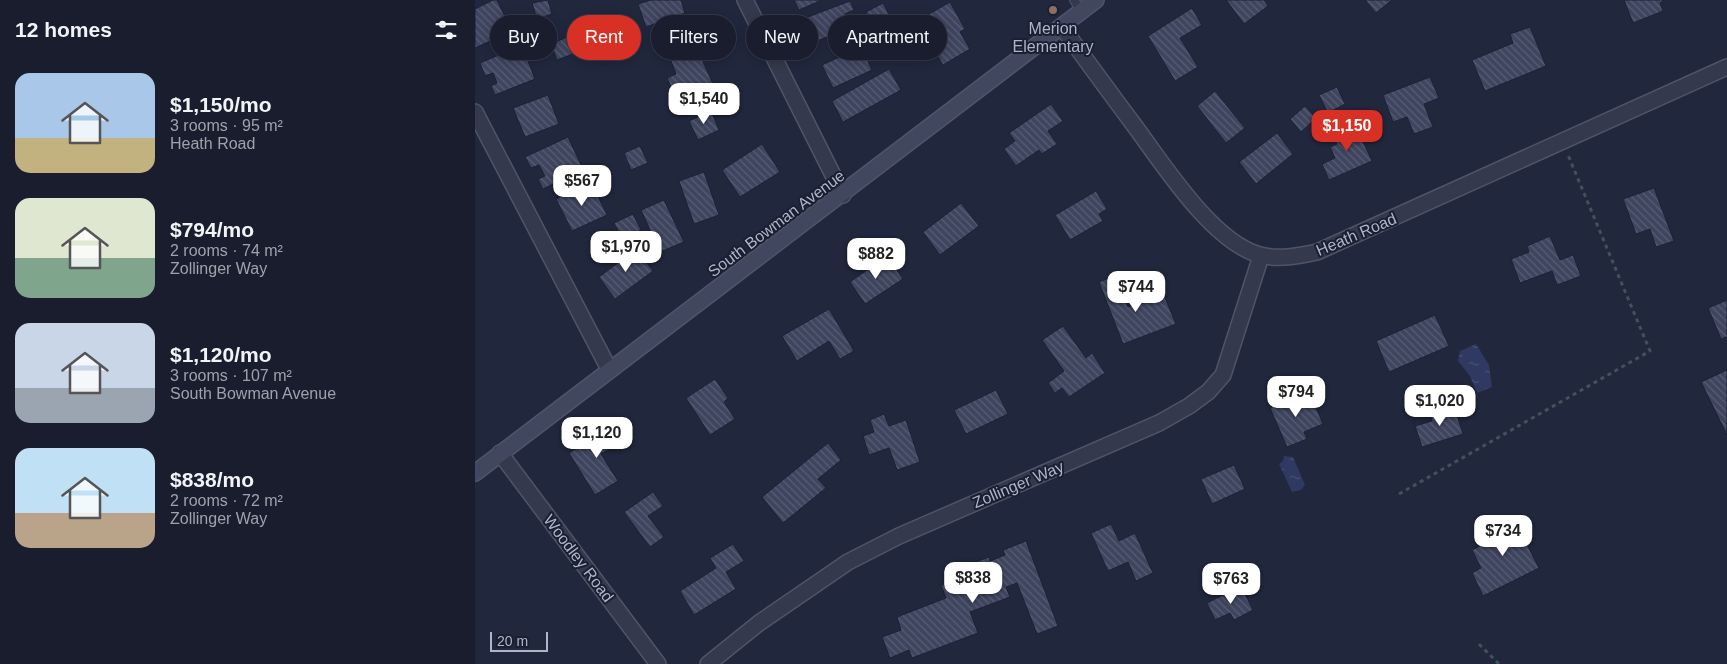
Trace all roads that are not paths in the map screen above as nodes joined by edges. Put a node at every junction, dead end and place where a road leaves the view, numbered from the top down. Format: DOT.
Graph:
graph roads {
  1 [pos="745,0"];
  2 [pos="1096,0"];
  3 [pos="1077,6"];
  4 [pos="1061,27"];
  5 [pos="1727,67"];
  6 [pos="475,112"];
  7 [pos="843,194"];
  8 [pos="1261,256"];
  9 [pos="609,369"];
  10 [pos="500,453"];
  11 [pos="475,473"];
  12 [pos="659,664"];
  13 [pos="708,664"];
  1 -- 7 [label="street"];
  2 -- 3 [label="street, South Bowman Avenue"];
  3 -- 4 [label="street, South Bowman Avenue"];
  4 -- 7 [label="street, South Bowman Avenue"];
  4 -- 8 [label="street, Heath Road"];
  5 -- 8 [label="street, Heath Road"];
  6 -- 9 [label="street"];
  7 -- 9 [label="street, South Bowman Avenue"];
  8 -- 13 [label="street, Zollinger Way"];
  9 -- 10 [label="street, South Bowman Avenue"];
  10 -- 11 [label="street, South Bowman Avenue"];
  10 -- 12 [label="street, Woodley Road"];
}
